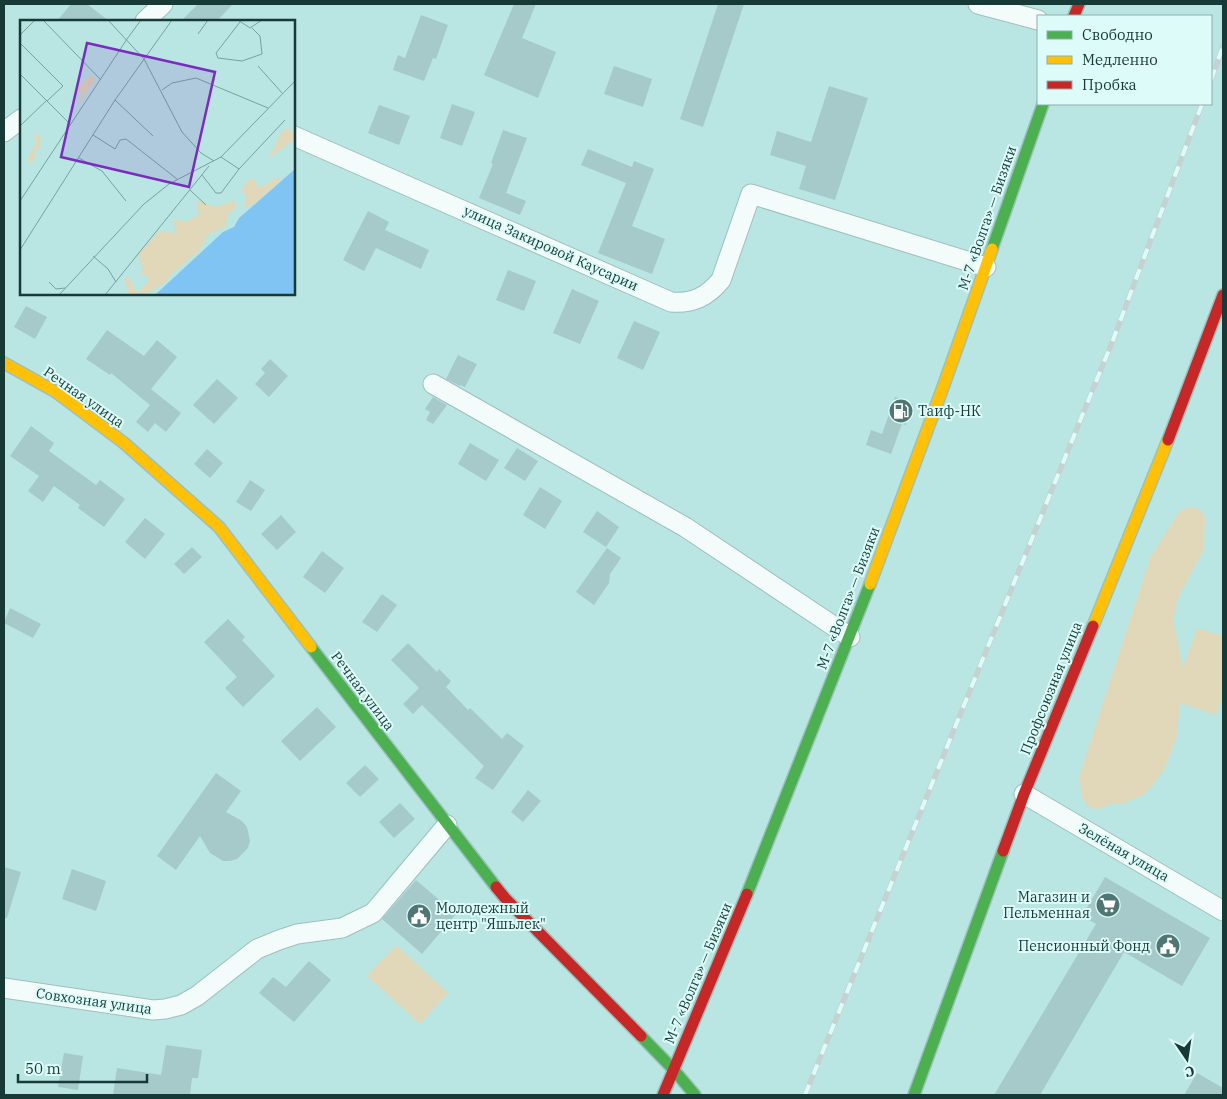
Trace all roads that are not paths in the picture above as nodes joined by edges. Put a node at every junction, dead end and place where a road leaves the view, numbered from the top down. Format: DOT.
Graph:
graph roads {
  1 [pos="163,4"];
  2 [pos="978,4"];
  3 [pos="146,20"];
  4 [pos="1037,20"];
  5 [pos="1043,105"];
  6 [pos="20,120"];
  7 [pos="4,132"];
  8 [pos="295,136"];
  9 [pos="986,267"];
  10 [pos="1223,295"];
  11 [pos="1218,326"];
  12 [pos="4,363"];
  13 [pos="433,384"];
  14 [pos="850,637"];
  15 [pos="1024,794"];
  16 [pos="447,825"];
  17 [pos="1223,911"];
  18 [pos="4,988"];
  19 [pos="673,1069"];
  20 [pos="663,1095"];
  21 [pos="695,1095"];
  22 [pos="914,1095"];
  1 -- 3 [label="street"];
  2 -- 4 [label="street"];
  5 -- 9 [label="main road, М-7 «Волга» — Бизяки"];
  6 -- 7 [label="street"];
  8 -- 9 [label="street, улица Закировой Каусарии"];
  9 -- 14 [label="main road, М-7 «Волга» — Бизяки"];
  10 -- 11 [label="main road, Профсоюзная улица"];
  11 -- 15 [label="main road, Профсоюзная улица"];
  12 -- 16 [label="main road, Речная улица"];
  13 -- 14 [label="street"];
  14 -- 19 [label="main road, М-7 «Волга» — Бизяки"];
  15 -- 17 [label="street, Зелёная улица"];
  15 -- 22 [label="main road, Профсоюзная улица"];
  16 -- 18 [label="street, Совхозная улица"];
  16 -- 19 [label="main road, Речная улица"];
  19 -- 20 [label="main road, М-7 «Волга» — Бизяки"];
  19 -- 21 [label="main road, Речная улица"];
}
